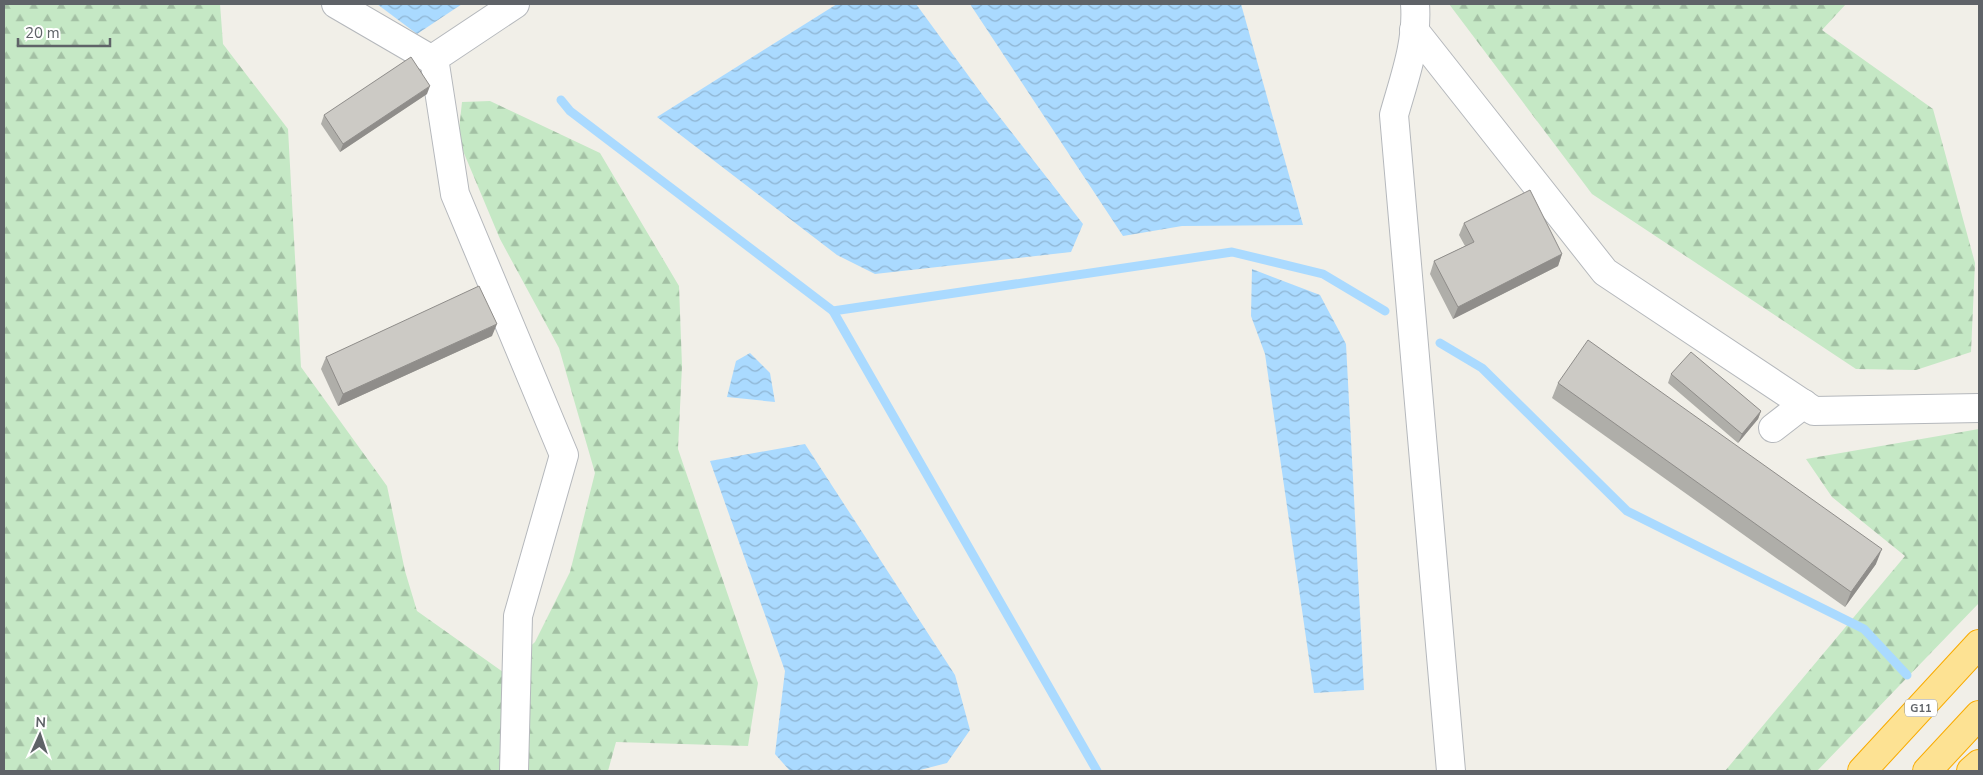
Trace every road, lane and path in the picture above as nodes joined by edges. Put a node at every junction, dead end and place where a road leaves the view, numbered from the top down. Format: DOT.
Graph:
graph roads {
  1 [pos="336,4"];
  2 [pos="515,4"];
  3 [pos="1415,17"];
  4 [pos="434,61"];
  5 [pos="1804,404"];
  6 [pos="1979,408"];
  7 [pos="1773,428"];
  8 [pos="1979,644"];
  9 [pos="1979,715"];
  10 [pos="1979,764"];
  11 [pos="514,771"];
  12 [pos="1451,771"];
  13 [pos="1862,771"];
  14 [pos="1927,771"];
  15 [pos="1971,771"];
  1 -- 4 [label="street"];
  2 -- 4 [label="street"];
  3 -- 5 [label="street"];
  3 -- 12 [label="street"];
  4 -- 11 [label="street"];
  5 -- 6 [label="street"];
  5 -- 7 [label="street"];
  8 -- 13 [label="highway, G11"];
  9 -- 14 [label="highway"];
  10 -- 15 [label="highway"];
}
